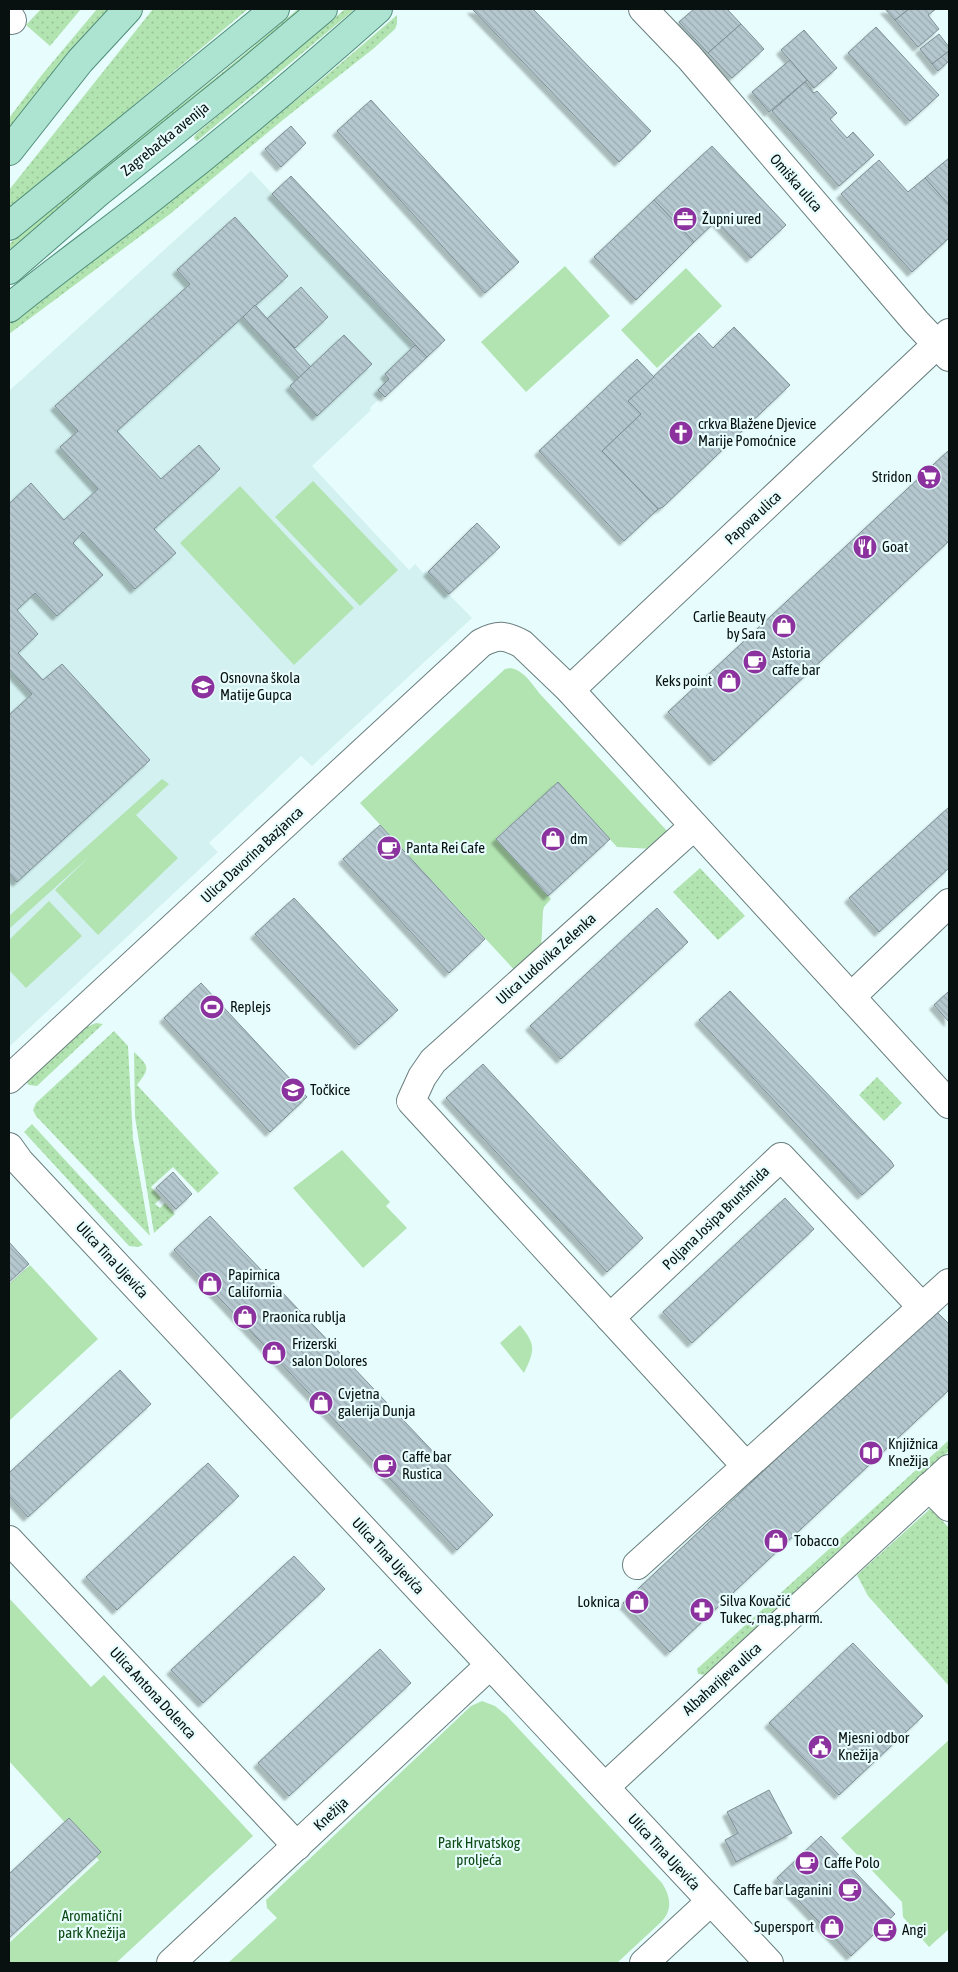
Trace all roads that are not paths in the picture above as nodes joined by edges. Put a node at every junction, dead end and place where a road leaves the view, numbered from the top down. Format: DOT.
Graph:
graph roads {
  1 [pos="128,9"];
  2 [pos="275,9"];
  3 [pos="323,9"];
  4 [pos="378,9"];
  5 [pos="643,9"];
  6 [pos="9,151"];
  7 [pos="9,226"];
  8 [pos="9,270"];
  9 [pos="9,308"];
  10 [pos="945,346"];
  11 [pos="570,690"];
  12 [pos="694,826"];
  13 [pos="949,903"];
  14 [pos="851,997"];
  15 [pos="9,1079"];
  16 [pos="949,1104"];
  17 [pos="9,1147"];
  18 [pos="949,1283"];
  19 [pos="922,1307"];
  20 [pos="610,1318"];
  21 [pos="746,1466"];
  22 [pos="949,1469"];
  23 [pos="929,1487"];
  24 [pos="949,1507"];
  25 [pos="9,1540"];
  26 [pos="637,1565"];
  27 [pos="490,1665"];
  28 [pos="605,1787"];
  29 [pos="297,1846"];
  30 [pos="710,1902"];
  31 [pos="171,1963"];
  32 [pos="644,1963"];
  33 [pos="769,1963"];
  1 -- 6 [label="main road"];
  2 -- 7 [label="main road, Zagrebačka avenija"];
  3 -- 8 [label="main road, Zagrebačka avenija"];
  4 -- 9 [label="main road"];
  5 -- 10 [label="street, Omiška ulica"];
  10 -- 11 [label="street, Papova ulica"];
  11 -- 12 [label="street"];
  11 -- 15 [label="street, Ulica Davorina Bazjanca"];
  12 -- 14 [label="street"];
  12 -- 20 [label="street, Ulica Ludovika Zelenka"];
  13 -- 14 [label="street"];
  14 -- 16 [label="street"];
  17 -- 27 [label="street, Ulica Tina Ujevića"];
  18 -- 19 [label="street"];
  19 -- 20 [label="street, Poljana Josipa Brunšmida"];
  19 -- 21 [label="street"];
  20 -- 21 [label="street"];
  21 -- 26 [label="street"];
  22 -- 23 [label="street, Albaharijeva ulica"];
  23 -- 24 [label="street"];
  23 -- 28 [label="street, Albaharijeva ulica"];
  25 -- 29 [label="street, Ulica Antona Dolenca"];
  27 -- 28 [label="street, Ulica Tina Ujevića"];
  27 -- 29 [label="street, Knežija"];
  28 -- 30 [label="street, Ulica Tina Ujevića"];
  29 -- 31 [label="street, Knežija"];
  30 -- 32 [label="street"];
  30 -- 33 [label="street, Ulica Tina Ujevića"];
}
